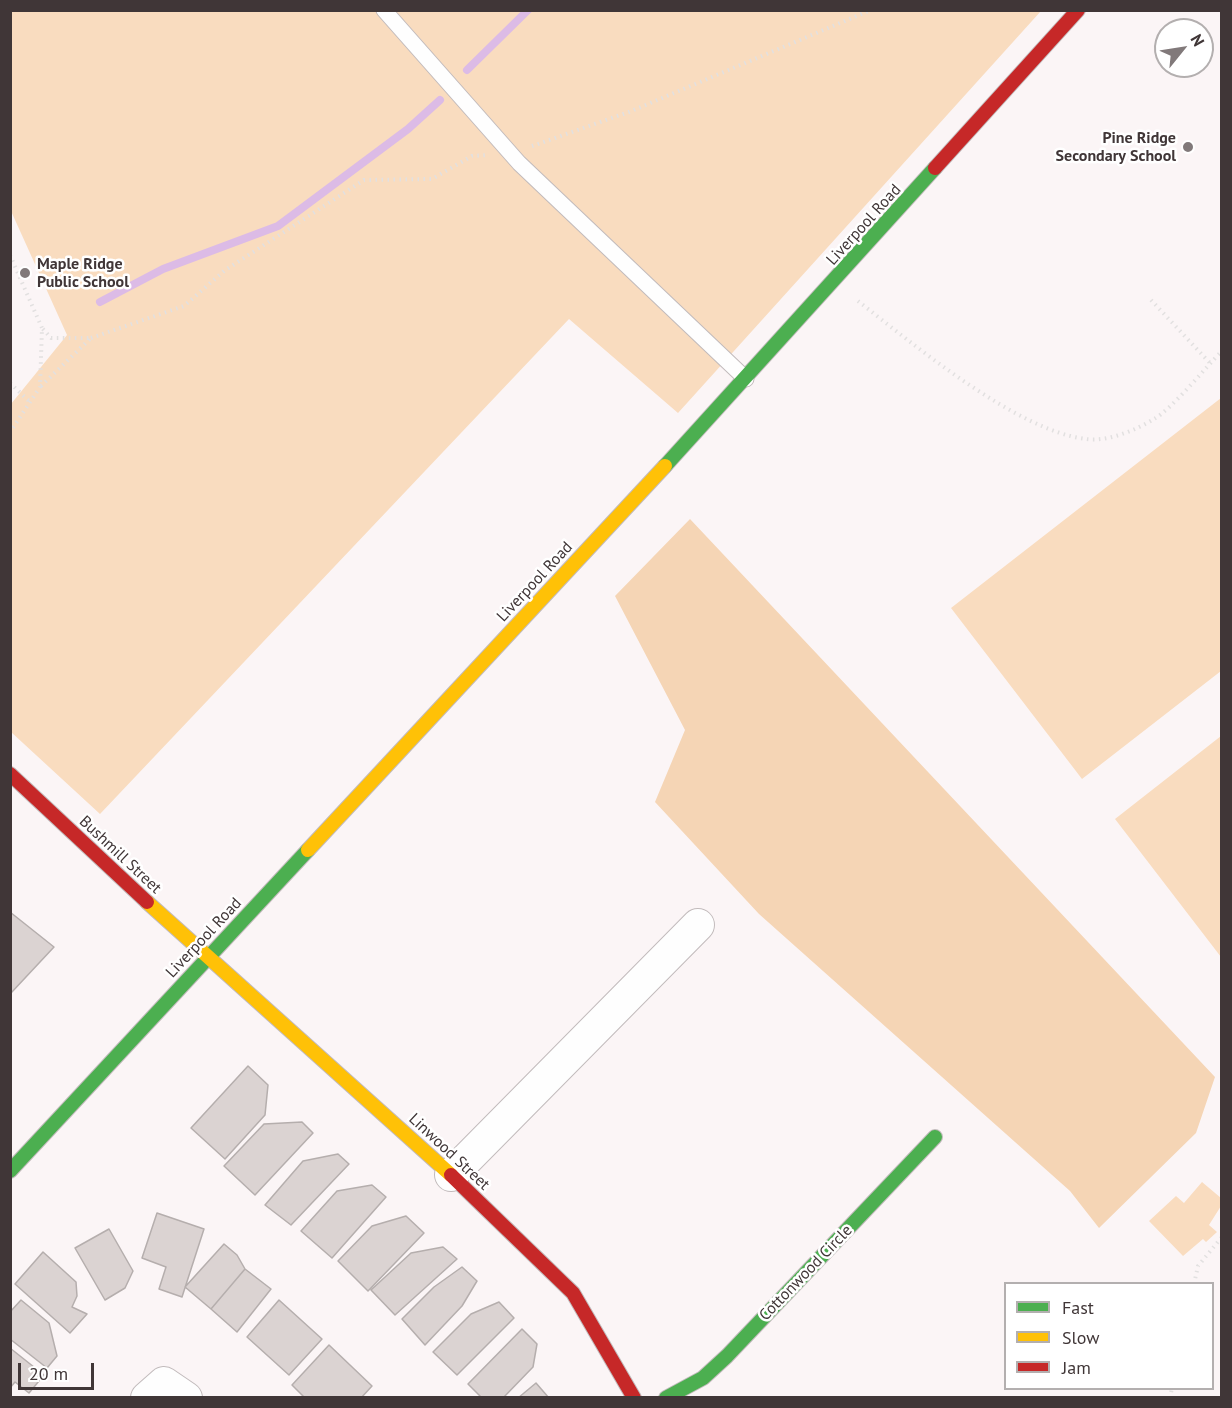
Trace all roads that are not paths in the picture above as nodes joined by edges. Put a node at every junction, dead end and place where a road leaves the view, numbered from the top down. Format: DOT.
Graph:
graph roads {
  1 [pos="384,10"];
  2 [pos="1078,10"];
  3 [pos="746,379"];
  4 [pos="10,774"];
  5 [pos="698,925"];
  6 [pos="210,957"];
  7 [pos="935,1137"];
  8 [pos="10,1171"];
  9 [pos="451,1175"];
  10 [pos="147,1398"];
  11 [pos="186,1398"];
  12 [pos="634,1398"];
  13 [pos="666,1398"];
  1 -- 3 [label="lane"];
  2 -- 3 [label="street, Liverpool Road"];
  3 -- 6 [label="street, Liverpool Road"];
  4 -- 6 [label="street, Bushmill Street"];
  5 -- 9 [label="street"];
  6 -- 8 [label="street, Liverpool Road"];
  6 -- 9 [label="street, Linwood Street"];
  7 -- 13 [label="street, Cottonwood Circle"];
  9 -- 12 [label="street, Linwood Street"];
  10 -- 11 [label="street"];
}
